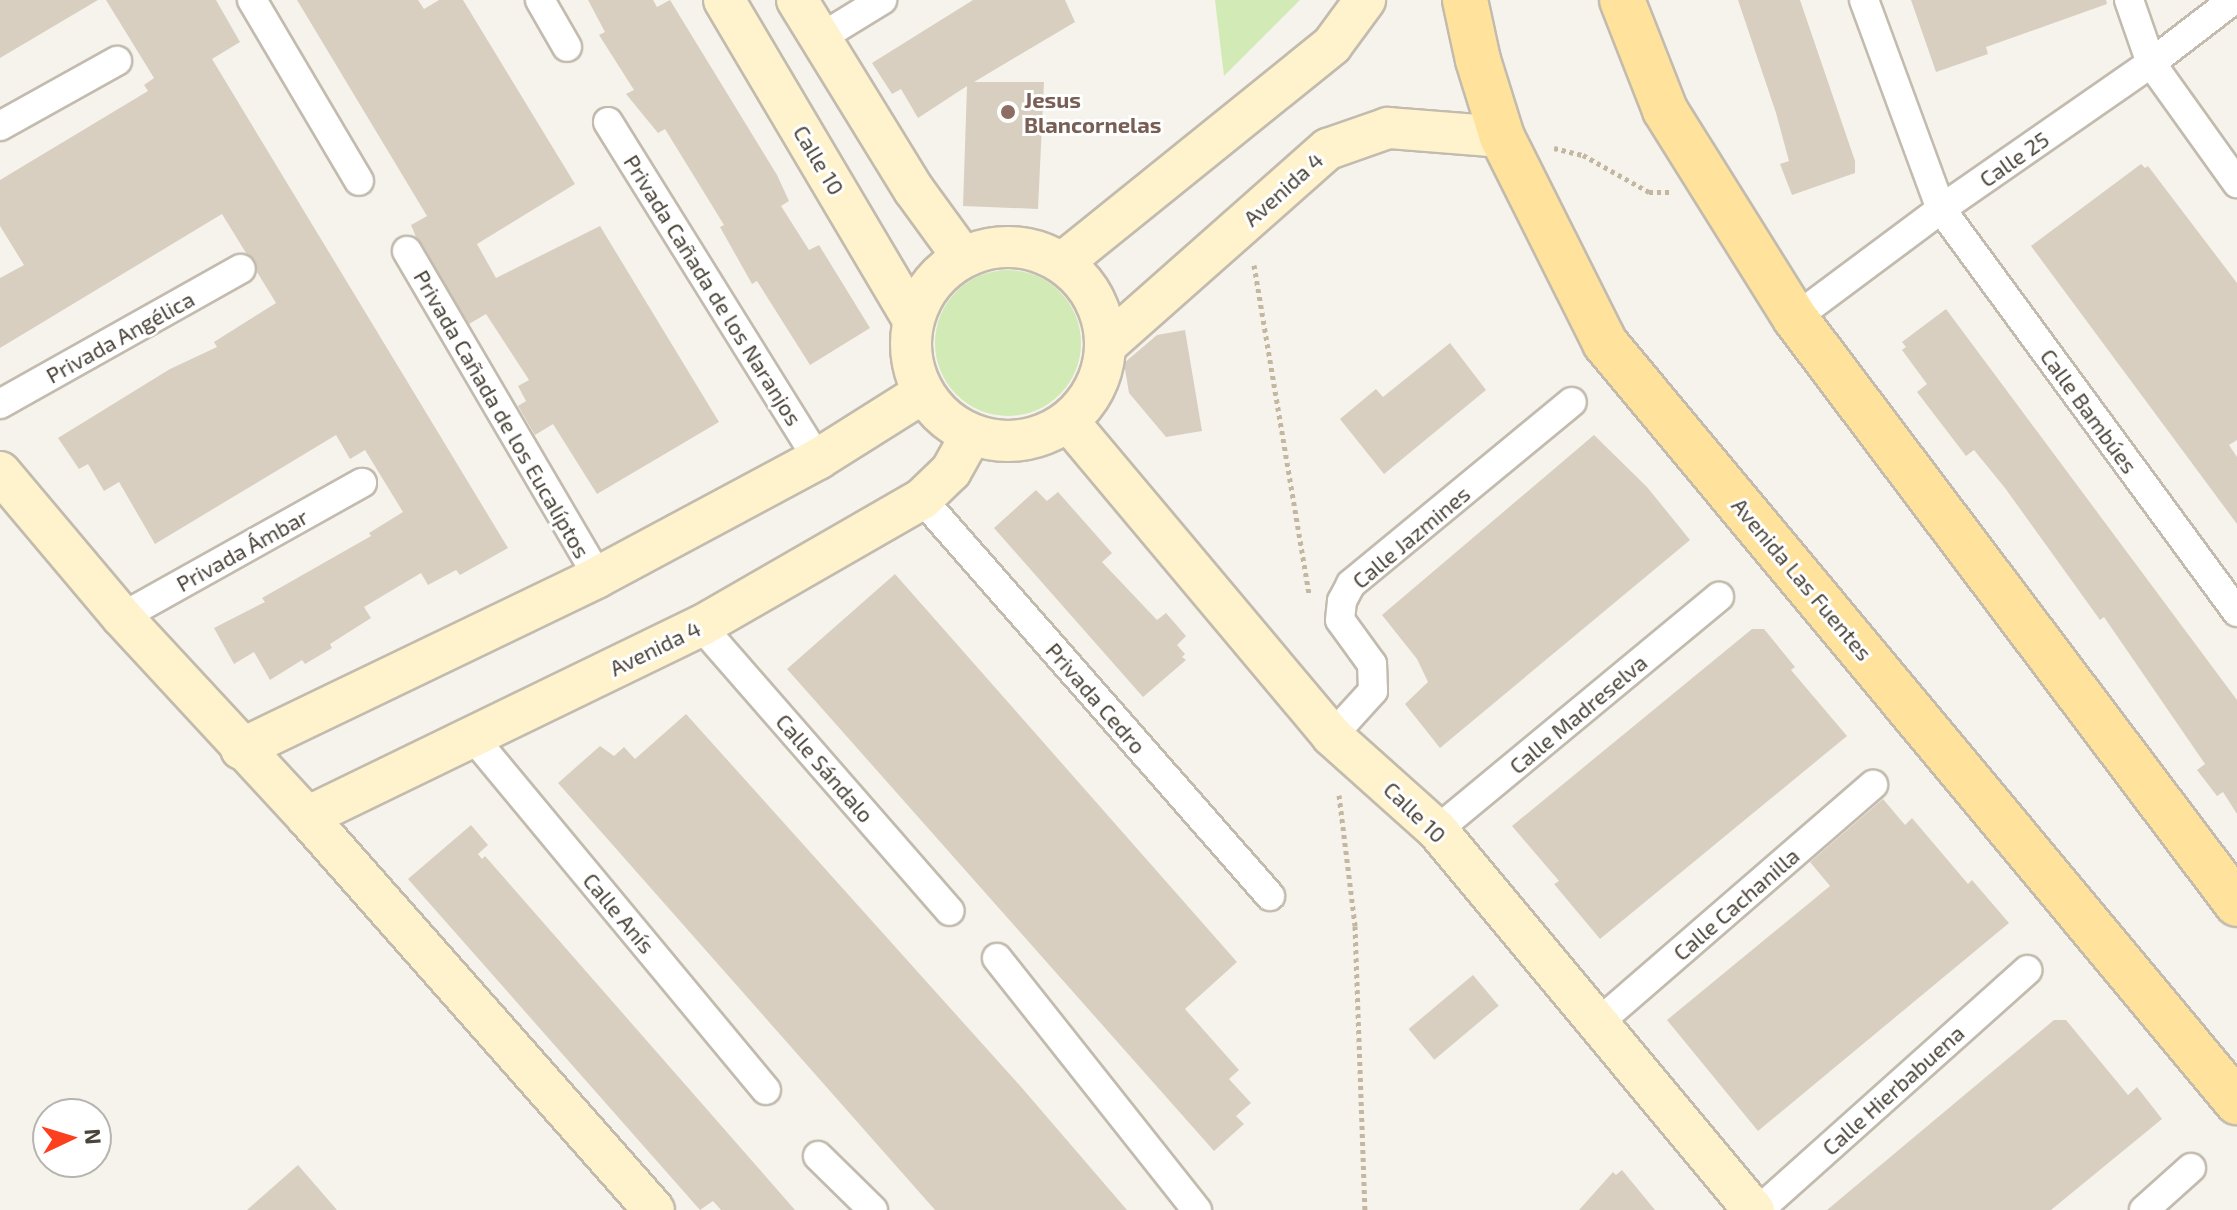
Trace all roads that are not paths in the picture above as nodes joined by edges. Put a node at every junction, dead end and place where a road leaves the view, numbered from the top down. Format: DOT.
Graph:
graph roads {
  1 [pos="252,0"];
  2 [pos="540,0"];
  3 [pos="724,0"];
  4 [pos="797,0"];
  5 [pos="882,0"];
  6 [pos="1365,0"];
  7 [pos="1465,0"];
  8 [pos="1622,0"];
  9 [pos="1864,0"];
  10 [pos="2129,0"];
  11 [pos="2233,0"];
  12 [pos="820,38"];
  13 [pos="567,47"];
  14 [pos="117,61"];
  15 [pos="2151,63"];
  16 [pos="608,122"];
  17 [pos="0,126"];
  18 [pos="1502,137"];
  19 [pos="359,181"];
  20 [pos="2237,183"];
  21 [pos="1941,209"];
  22 [pos="407,251"];
  23 [pos="962,256"];
  24 [pos="1062,263"];
  25 [pos="241,269"];
  26 [pos="1795,318"];
  27 [pos="913,319"];
  28 [pos="1105,346"];
  29 [pos="923,393"];
  30 [pos="1572,402"];
  31 [pos="0,404"];
  32 [pos="1068,421"];
  33 [pos="971,435"];
  34 [pos="818,459"];
  35 [pos="0,472"];
  36 [pos="362,483"];
  37 [pos="922,499"];
  38 [pos="598,577"];
  39 [pos="1719,597"];
  40 [pos="2237,612"];
  41 [pos="122,617"];
  42 [pos="701,626"];
  43 [pos="472,736"];
  44 [pos="1332,736"];
  45 [pos="241,749"];
  46 [pos="1873,785"];
  47 [pos="307,817"];
  48 [pos="1437,830"];
  49 [pos="1270,896"];
  50 [pos="2237,904"];
  51 [pos="950,911"];
  52 [pos="997,958"];
  53 [pos="2027,970"];
  54 [pos="1598,1023"];
  55 [pos="766,1090"];
  56 [pos="2237,1102"];
  57 [pos="818,1156"];
  58 [pos="2191,1168"];
  59 [pos="654,1210"];
  60 [pos="873,1210"];
  61 [pos="1197,1210"];
  62 [pos="1757,1210"];
  63 [pos="2144,1210"];
  1 -- 19 [label="street"];
  2 -- 13 [label="street"];
  3 -- 27 [label="street, Calle 10"];
  4 -- 12 [label="street"];
  5 -- 12 [label="street"];
  6 -- 24 [label="street"];
  7 -- 18 [label="main road, Avenida Las Fuentes"];
  8 -- 26 [label="main road"];
  9 -- 21 [label="street, Calle Bambúes"];
  10 -- 15 [label="street"];
  11 -- 15 [label="street, Calle 25"];
  12 -- 23 [label="street"];
  14 -- 17 [label="street"];
  15 -- 20 [label="street"];
  15 -- 21 [label="street, Calle 25"];
  16 -- 34 [label="street, Privada Cañada de los Naranjos"];
  18 -- 28 [label="street, Avenida 4"];
  18 -- 56 [label="main road, Avenida Las Fuentes"];
  21 -- 26 [label="street, Calle 25"];
  21 -- 40 [label="street, Calle Bambúes"];
  22 -- 38 [label="street, Privada Cañada de los Eucalíptos"];
  23 -- 24 [label="street"];
  23 -- 27 [label="street"];
  24 -- 28 [label="street"];
  25 -- 31 [label="street, Privada Angélica"];
  26 -- 50 [label="main road"];
  27 -- 29 [label="street"];
  28 -- 32 [label="street"];
  29 -- 33 [label="street"];
  29 -- 34 [label="street"];
  30 -- 44 [label="street, Calle Jazmines"];
  32 -- 33 [label="street"];
  32 -- 44 [label="street, Calle 10"];
  33 -- 37 [label="street, Avenida 4"];
  34 -- 38 [label="street"];
  35 -- 41 [label="street"];
  36 -- 41 [label="street, Privada Ámbar"];
  37 -- 42 [label="street, Avenida 4"];
  37 -- 49 [label="street, Privada Cedro"];
  38 -- 45 [label="street"];
  39 -- 48 [label="street, Calle Madreselva"];
  41 -- 45 [label="street"];
  42 -- 43 [label="street, Avenida 4"];
  42 -- 51 [label="street, Calle Sándalo"];
  43 -- 47 [label="street, Avenida 4"];
  43 -- 55 [label="street, Calle Anís"];
  44 -- 48 [label="street, Calle 10"];
  45 -- 47 [label="street"];
  46 -- 54 [label="street, Calle Cachanilla"];
  47 -- 59 [label="street"];
  48 -- 54 [label="street, Calle 10"];
  52 -- 61 [label="street"];
  53 -- 62 [label="street, Calle Hierbabuena"];
  54 -- 62 [label="street, Calle 10"];
  57 -- 60 [label="street"];
  58 -- 63 [label="street"];
}
